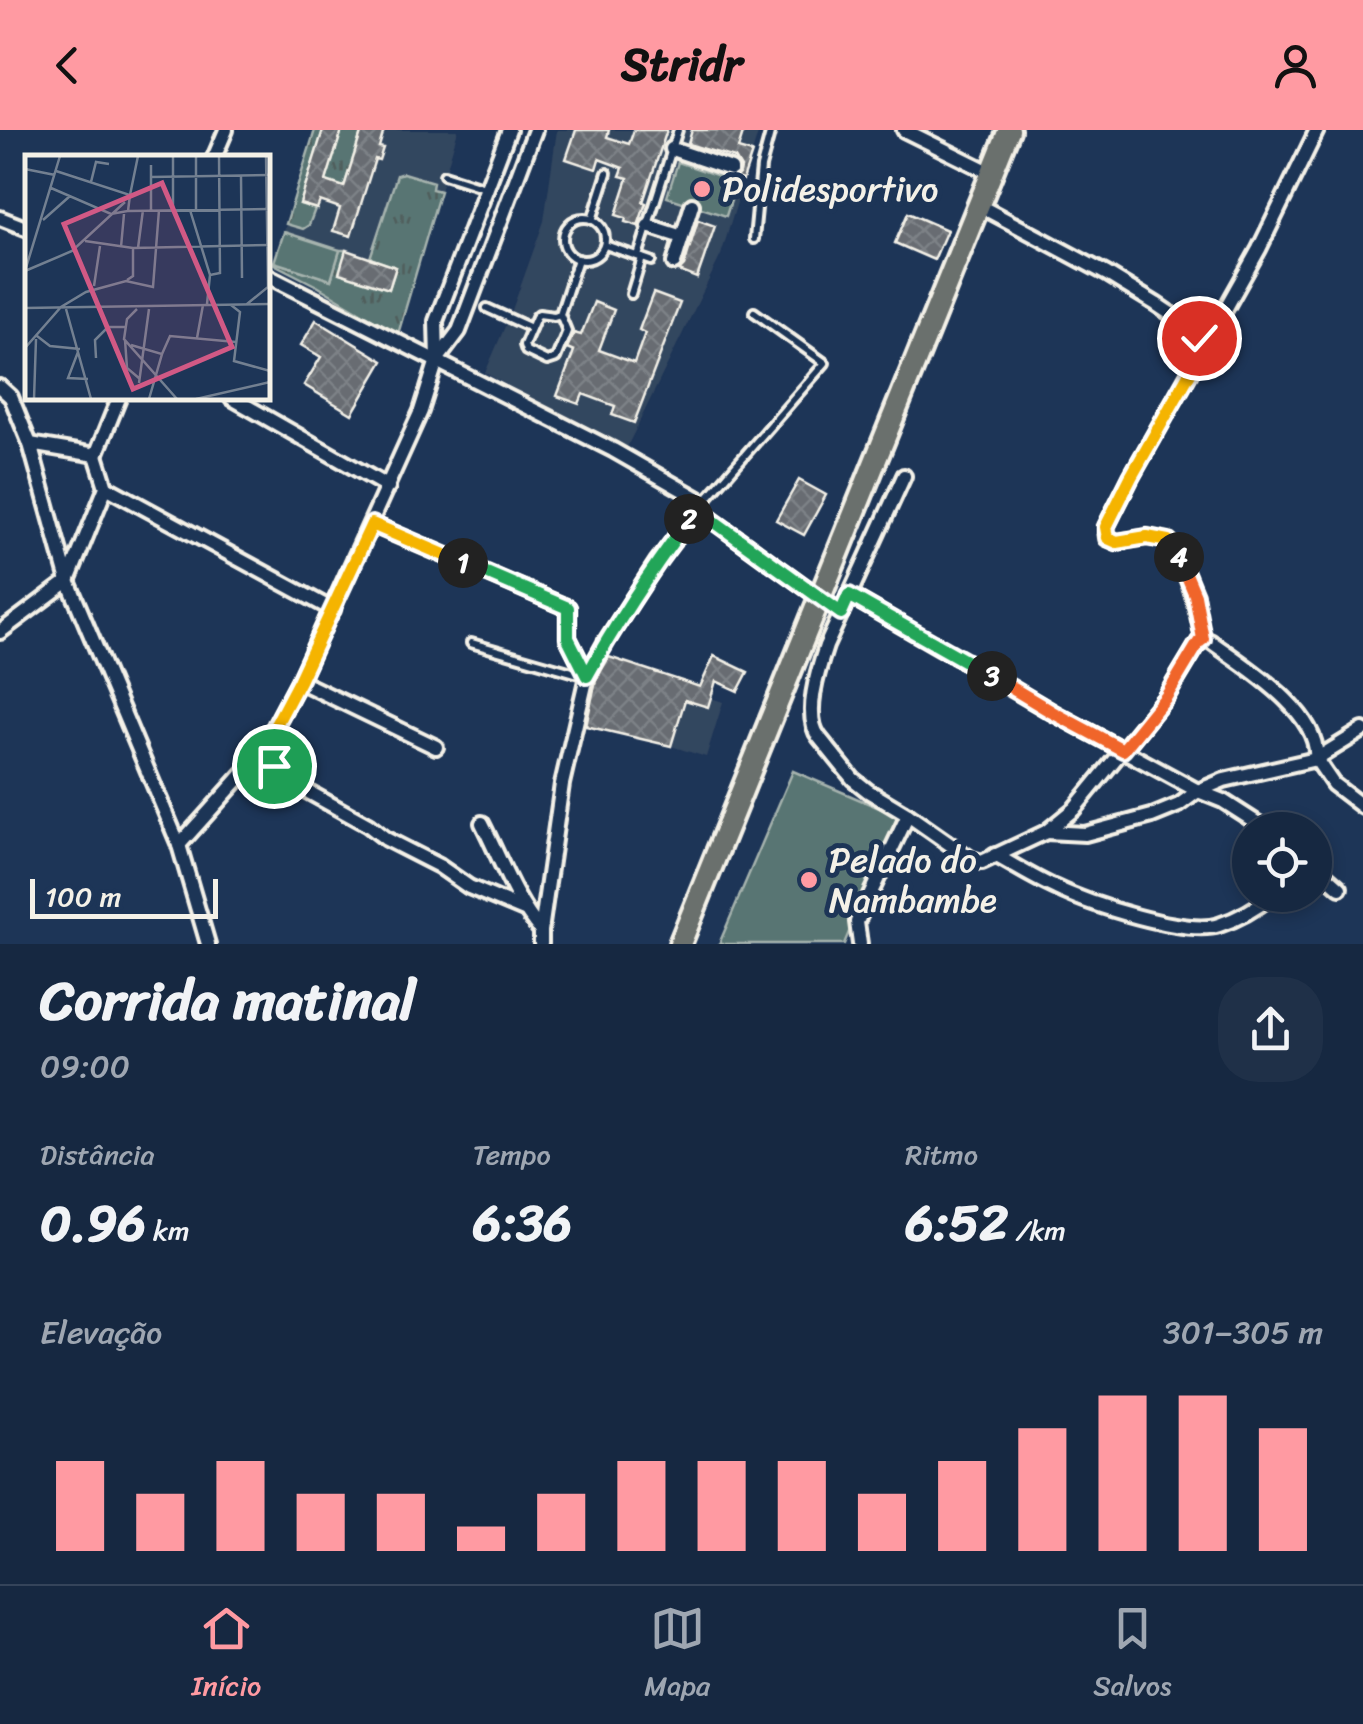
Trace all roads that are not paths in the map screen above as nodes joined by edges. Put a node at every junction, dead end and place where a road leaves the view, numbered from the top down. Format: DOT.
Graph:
graph roads {
  1 [pos="226,130"];
  2 [pos="509,130"];
  3 [pos="534,130"];
  4 [pos="678,130"];
  5 [pos="771,130"];
  6 [pos="904,130"];
  7 [pos="1009,130"];
  8 [pos="1316,130"];
  9 [pos="672,149"];
  10 [pos="215,155"];
  11 [pos="731,169"];
  12 [pos="607,173"];
  13 [pos="992,174"];
  14 [pos="444,176"];
  15 [pos="486,188"];
  16 [pos="692,205"];
  17 [pos="978,205"];
  18 [pos="0,218"];
  19 [pos="592,220"];
  20 [pos="648,226"];
  21 [pos="25,228"];
  22 [pos="682,237"];
  23 [pos="754,239"];
  24 [pos="604,245"];
  25 [pos="644,258"];
  26 [pos="578,259"];
  27 [pos="674,263"];
  28 [pos="270,277"];
  29 [pos="630,294"];
  30 [pos="487,308"];
  31 [pos="754,312"];
  32 [pos="560,314"];
  33 [pos="531,328"];
  34 [pos="1200,355"];
  35 [pos="437,360"];
  36 [pos="0,386"];
  37 [pos="118,400"];
  38 [pos="235,400"];
  39 [pos="30,444"];
  40 [pos="96,455"];
  41 [pos="904,476"];
  42 [pos="106,487"];
  43 [pos="388,488"];
  44 [pos="700,506"];
  45 [pos="372,524"];
  46 [pos="68,580"];
  47 [pos="849,595"];
  48 [pos="821,599"];
  49 [pos="332,610"];
  50 [pos="841,613"];
  51 [pos="0,632"];
  52 [pos="1203,639"];
  53 [pos="471,643"];
  54 [pos="587,676"];
  55 [pos="299,681"];
  56 [pos="1363,730"];
  57 [pos="436,746"];
  58 [pos="1123,750"];
  59 [pos="260,755"];
  60 [pos="1316,759"];
  61 [pos="249,768"];
  62 [pos="294,784"];
  63 [pos="1198,791"];
  64 [pos="1363,807"];
  65 [pos="1240,812"];
  66 [pos="908,815"];
  67 [pos="482,823"];
  68 [pos="1046,832"];
  69 [pos="179,845"];
  70 [pos="995,855"];
  71 [pos="1332,881"];
  72 [pos="1340,888"];
  73 [pos="524,910"];
  74 [pos="1246,912"];
  75 [pos="541,937"];
  76 [pos="208,944"];
  77 [pos="680,944"];
  78 [pos="860,944"];
  1 -- 10 [label="street"];
  2 -- 15 [label="street"];
  3 -- 35 [label="street"];
  4 -- 9 [label="lane"];
  5 -- 23 [label="lane"];
  6 -- 13 [label="street"];
  7 -- 13 [label="main road"];
  8 -- 34 [label="street"];
  9 -- 11 [label="street"];
  9 -- 20 [label="lane"];
  12 -- 19 [label="lane"];
  13 -- 17 [label="main road"];
  14 -- 15 [label="lane"];
  15 -- 35 [label="street"];
  16 -- 22 [label="street"];
  17 -- 34 [label="street"];
  17 -- 48 [label="main road"];
  18 -- 21 [label="street"];
  19 -- 24 [label="lane"];
  19 -- 26 [label="lane"];
  20 -- 22 [label="street"];
  20 -- 25 [label="lane"];
  22 -- 27 [label="street"];
  24 -- 25 [label="lane"];
  24 -- 26 [label="lane"];
  25 -- 29 [label="lane"];
  26 -- 32 [label="lane"];
  28 -- 35 [label="street"];
  30 -- 33 [label="lane"];
  31 -- 44 [label="lane"];
  32 -- 33 [label="lane"];
  32 -- 33 [label="lane"];
  34 -- 52 [label="street"];
  35 -- 43 [label="street"];
  35 -- 44 [label="street"];
  36 -- 39 [label="street"];
  37 -- 40 [label="street"];
  38 -- 43 [label="street"];
  39 -- 40 [label="street"];
  39 -- 46 [label="street"];
  40 -- 42 [label="street"];
  41 -- 47 [label="street"];
  42 -- 46 [label="street"];
  42 -- 49 [label="street"];
  43 -- 45 [label="street"];
  44 -- 48 [label="street"];
  44 -- 54 [label="street"];
  45 -- 49 [label="street"];
  45 -- 54 [label="street"];
  46 -- 51 [label="street"];
  46 -- 69 [label="street"];
  47 -- 50 [label="street"];
  47 -- 58 [label="street"];
  48 -- 50 [label="street"];
  48 -- 77 [label="main road"];
  49 -- 55 [label="street"];
  50 -- 66 [label="street"];
  52 -- 58 [label="street"];
  52 -- 60 [label="street"];
  53 -- 54 [label="lane"];
  54 -- 75 [label="street"];
  55 -- 57 [label="street"];
  55 -- 59 [label="street"];
  56 -- 60 [label="street"];
  58 -- 63 [label="street"];
  58 -- 68 [label="street"];
  59 -- 61 [label="street"];
  59 -- 62 [label="street"];
  60 -- 63 [label="street"];
  60 -- 64 [label="street"];
  61 -- 62 [label="street"];
  61 -- 69 [label="street"];
  62 -- 73 [label="street"];
  63 -- 65 [label="street"];
  63 -- 68 [label="street"];
  66 -- 70 [label="street"];
  66 -- 78 [label="street"];
  67 -- 73 [label="street"];
  68 -- 70 [label="street"];
  69 -- 76 [label="street"];
  70 -- 74 [label="street"];
  71 -- 72 [label="street"];
  73 -- 75 [label="street"];
}
